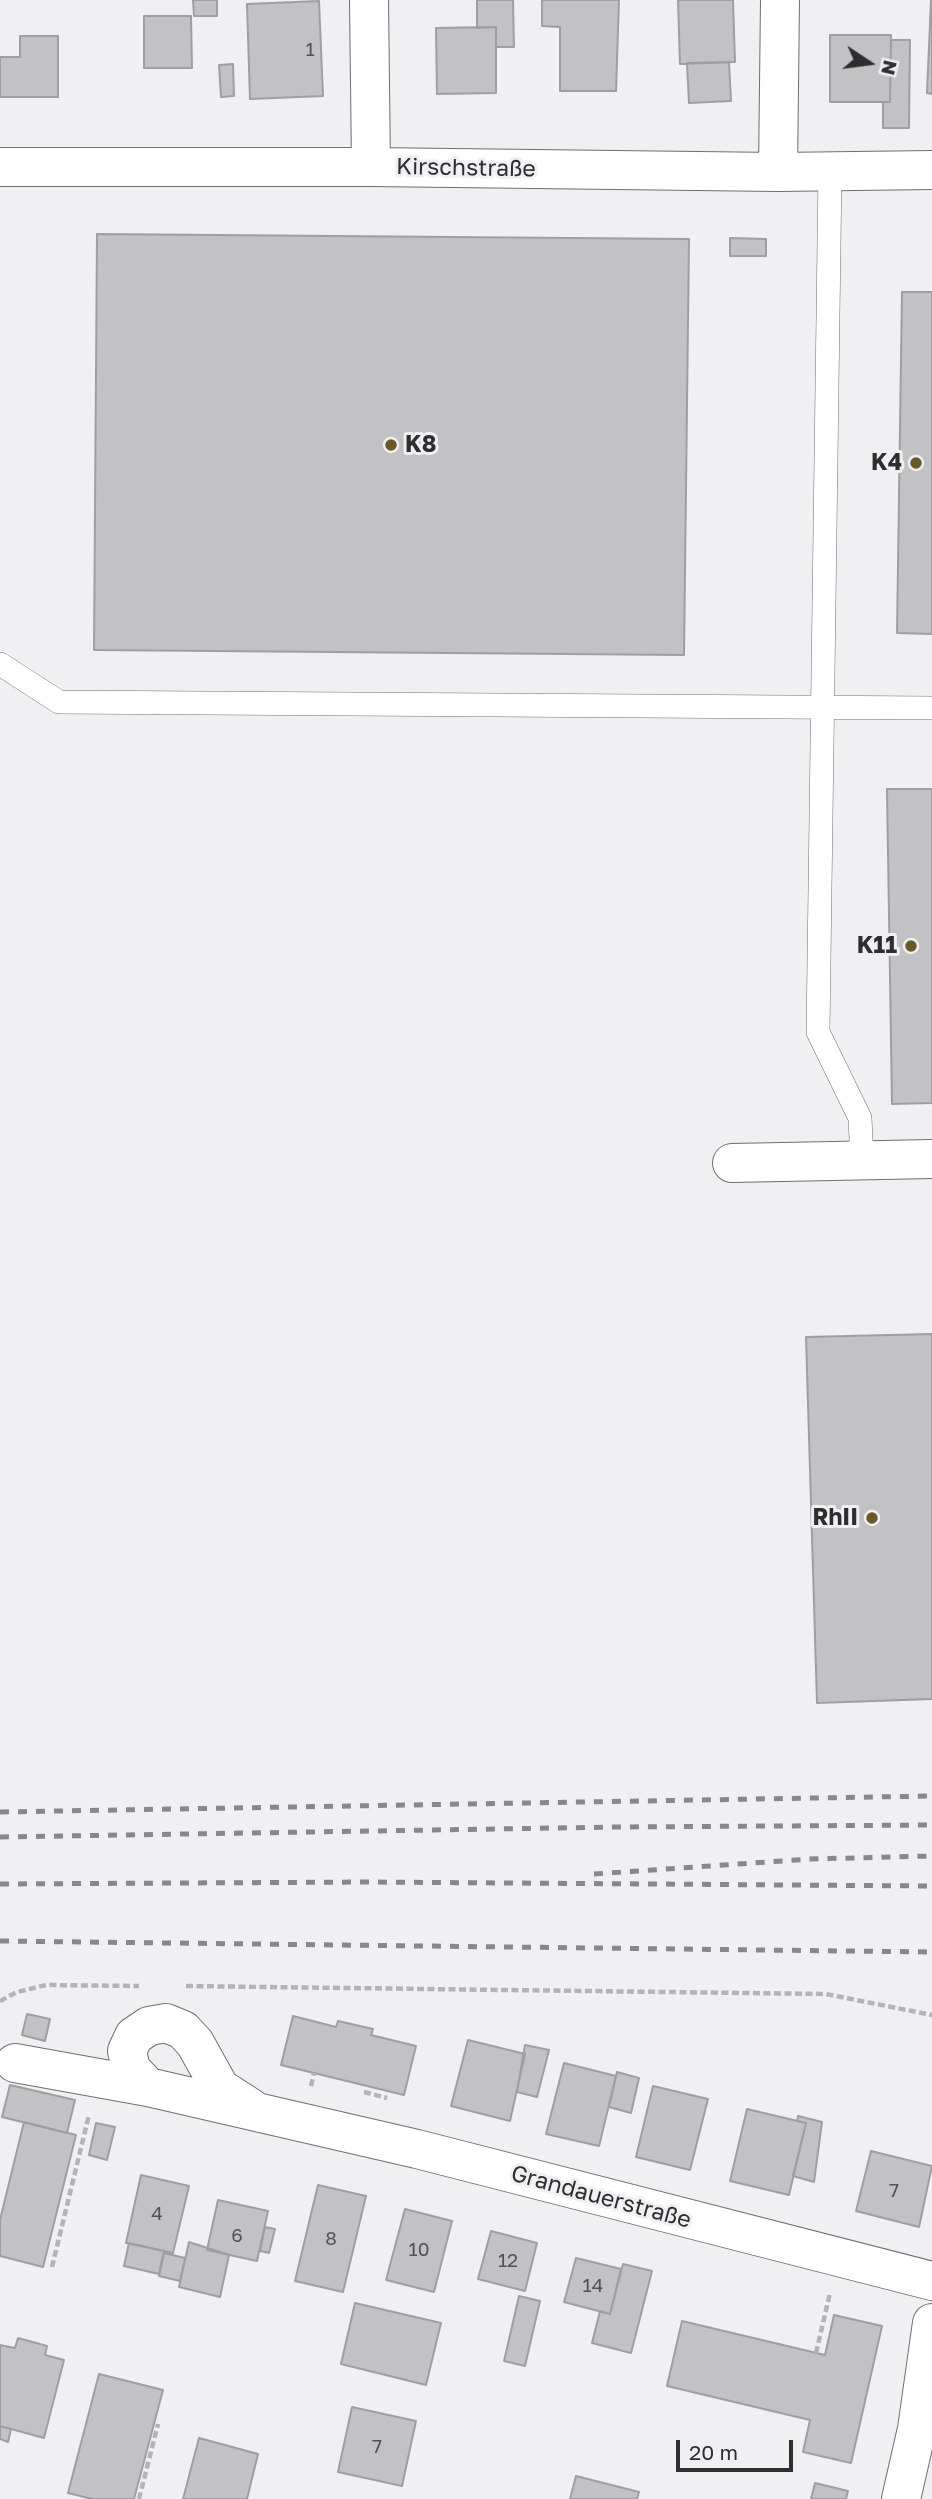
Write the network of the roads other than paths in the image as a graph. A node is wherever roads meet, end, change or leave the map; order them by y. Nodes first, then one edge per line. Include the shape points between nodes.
1 (369, 0) edge
2 (780, 0) edge
3 (0, 167) edge
4 (371, 167) junction
5 (932, 170) edge
6 (778, 172) junction
7 (830, 172) junction
8 (0, 664) edge
9 (823, 706) junction
10 (932, 708) edge
11 (932, 1159) edge
12 (862, 1160) junction
13 (732, 1163) dead end
14 (15, 2063) dead end
15 (148, 2087) junction
16 (270, 2115) junction
17 (932, 2281) edge
18 (932, 2323) edge
19 (901, 2499) edge

1 - 4 street
2 - 6 street
3 - 4 street, Kirschstraße
4 - 6 street, Kirschstraße
5 - 7 street, Kirschstraße
6 - 7 street, Kirschstraße
7 - 9 lane
8 - 9 lane via 59,702
9 - 10 lane
9 - 12 lane via 818,1032 860,1118
11 - 12 street
12 - 13 street
14 - 15 street, Grandauerstraße
15 - 16 street, Grandauerstraße
15 - 16 street, Grandauerstraße via 131,2069 127,2051 134,2036 149,2026 166,2024 183,2030 195,2043 220,2088 242,2104
16 - 17 street, Grandauerstraße
18 - 19 street via 917,2429

